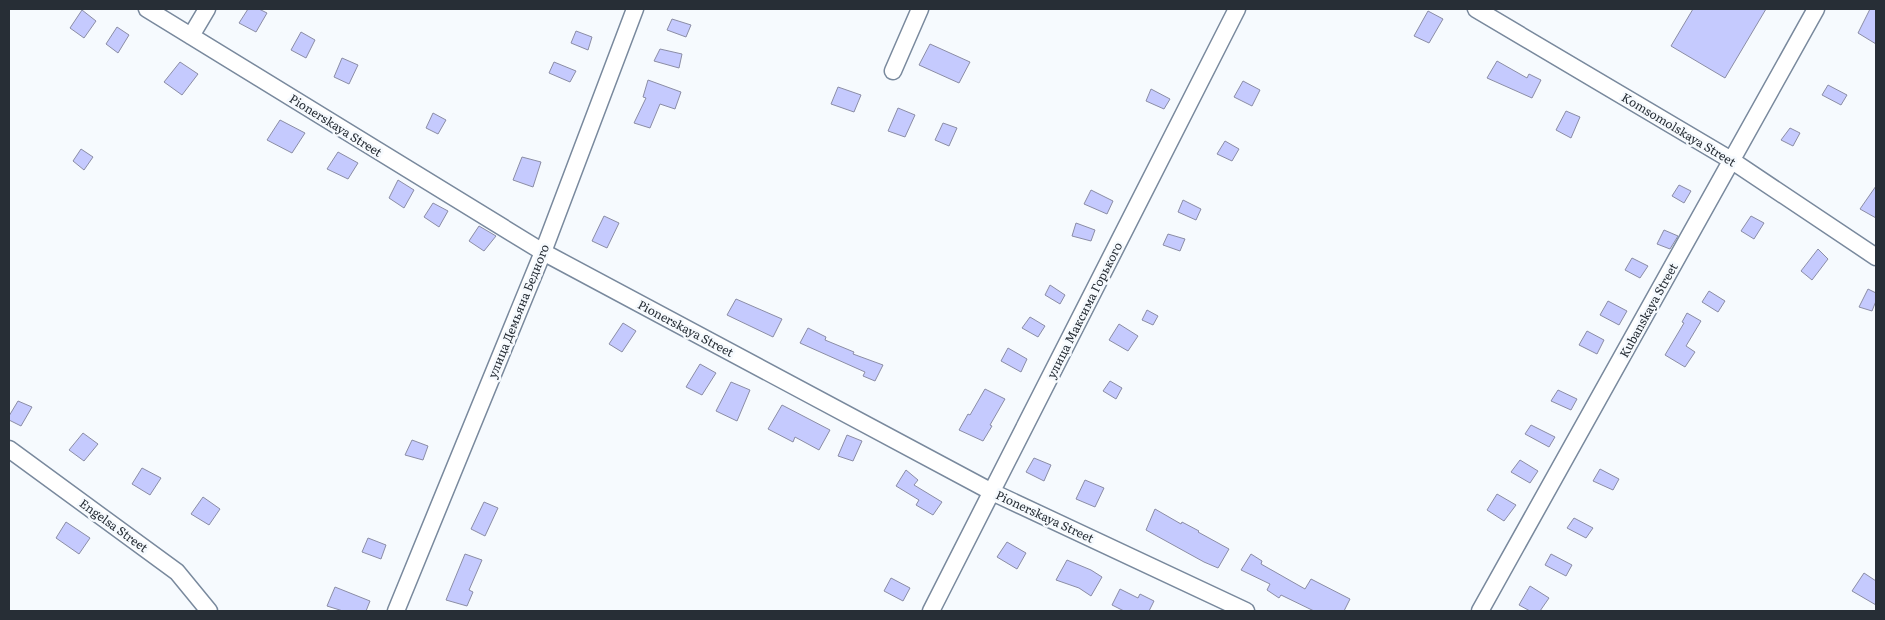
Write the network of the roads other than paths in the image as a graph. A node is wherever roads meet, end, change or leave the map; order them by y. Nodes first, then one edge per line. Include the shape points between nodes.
1 (147, 9) edge
2 (207, 9) edge
3 (635, 9) edge
4 (920, 9) edge
5 (1237, 9) edge
6 (1476, 9) edge
7 (1816, 9) edge
8 (191, 36) junction
9 (893, 71) dead end
10 (1731, 160) junction
11 (543, 252) junction
12 (1876, 257) edge
13 (9, 449) edge
14 (992, 492) junction
15 (209, 611) edge
16 (396, 611) edge
17 (931, 611) edge
18 (1246, 611) edge
19 (1480, 611) edge

1 - 8 street, Pionerskaya Street
2 - 8 street
3 - 11 street, улица Демьяна Бедного
4 - 9 street
5 - 14 street, улица Максима Горького
6 - 10 street, Komsomolskaya Street
7 - 10 street, Kubanskaya Street
8 - 11 street, Pionerskaya Street
10 - 12 street, Komsomolskaya Street
10 - 19 street, Kubanskaya Street
11 - 14 street, Pionerskaya Street
11 - 16 street, улица Демьяна Бедного
13 - 15 street, Engelsa Street via 177,572
14 - 17 street, улица Максима Горького
14 - 18 street, Pionerskaya Street

